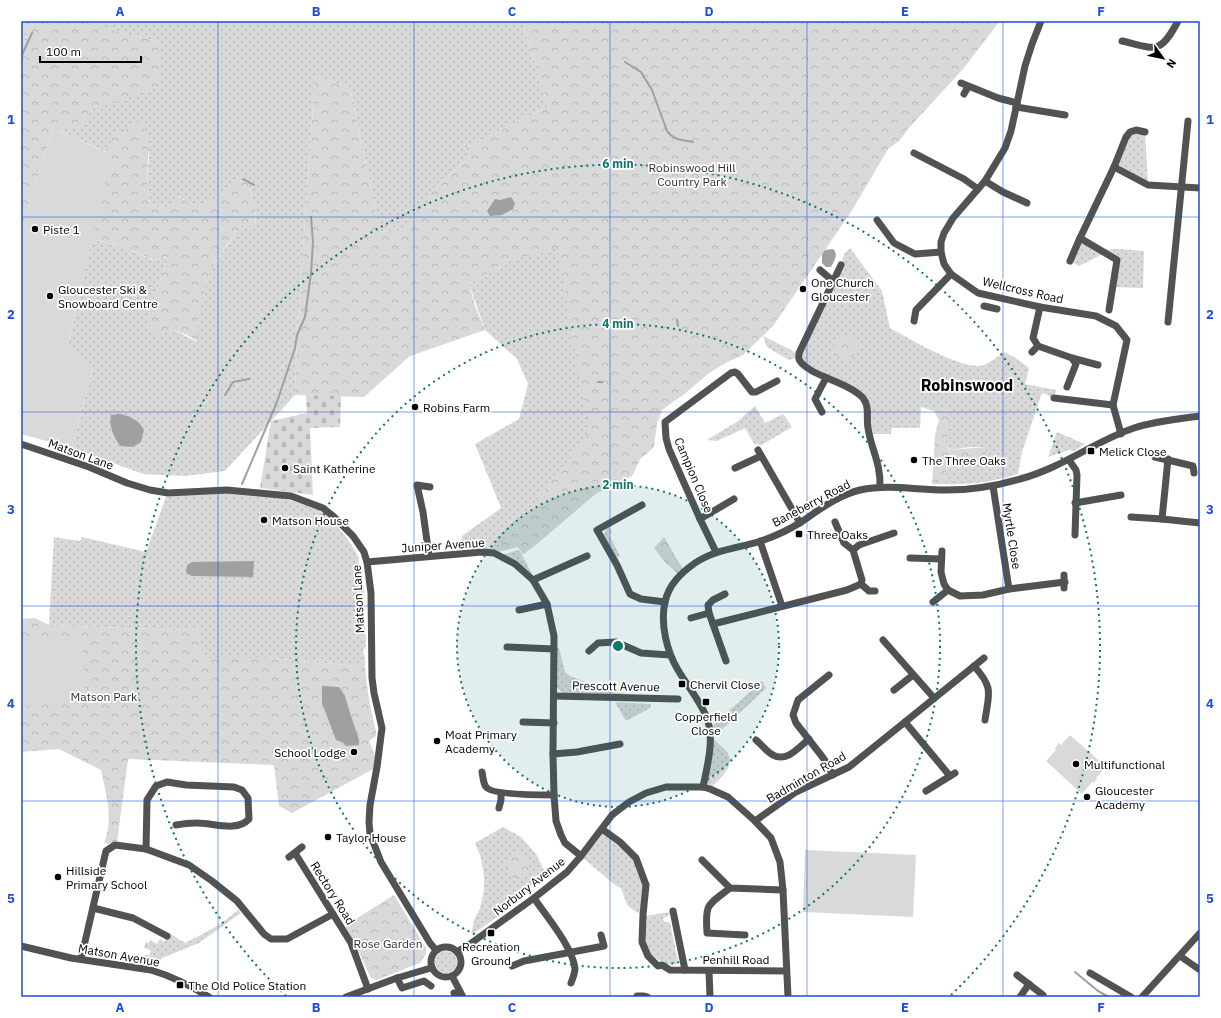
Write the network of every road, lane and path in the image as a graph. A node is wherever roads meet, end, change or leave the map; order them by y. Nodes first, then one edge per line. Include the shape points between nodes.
1 (1041, 21) edge
2 (1178, 21) edge
3 (1122, 41) dead end
4 (962, 83) dead end
5 (968, 87) junction
6 (964, 94) dead end
7 (1016, 105) junction
8 (1066, 115) dead end
9 (1188, 121) dead end
10 (1145, 132) dead end
11 (914, 153) dead end
12 (1114, 167) junction
13 (985, 181) junction
14 (1181, 186) junction
15 (1200, 188) edge
16 (978, 189) junction
17 (1027, 203) dead end
18 (876, 220) dead end
19 (1080, 238) junction
20 (941, 252) junction
21 (1070, 261) dead end
22 (841, 264) dead end
23 (820, 270) dead end
24 (951, 274) junction
25 (833, 281) junction
26 (992, 297) junction
27 (1040, 307) junction
28 (991, 308) dead end
29 (1108, 310) dead end
30 (914, 321) dead end
31 (1168, 322) dead end
32 (1038, 346) junction
33 (1032, 352) dead end
34 (1072, 358) junction
35 (1098, 365) dead end
36 (826, 378) junction
37 (776, 381) dead end
38 (1067, 387) dead end
39 (1054, 398) dead end
40 (1113, 405) junction
41 (822, 412) dead end
42 (1200, 416) edge
43 (1121, 434) junction
44 (21, 444) edge
45 (1156, 457) dead end
46 (1168, 459) junction
47 (1069, 460) junction
48 (735, 468) dead end
49 (1194, 473) dead end
50 (993, 486) junction
51 (430, 487) dead end
52 (880, 487) junction
53 (1121, 495) dead end
54 (734, 500) dead end
55 (1075, 503) junction
56 (642, 505) dead end
57 (1131, 517) dead end
58 (700, 519) junction
59 (1162, 519) junction
60 (800, 522) junction
61 (835, 522) dead end
62 (1200, 523) edge
63 (894, 533) dead end
64 (1075, 535) dead end
65 (760, 541) junction
66 (853, 550) junction
67 (942, 551) dead end
68 (716, 552) junction
69 (428, 556) junction
70 (587, 556) dead end
71 (910, 558) dead end
72 (941, 559) junction
73 (367, 562) junction
74 (533, 580) junction
75 (1064, 582) dead end
76 (861, 584) junction
77 (1009, 589) junction
78 (948, 590) junction
79 (875, 591) dead end
80 (725, 594) dead end
81 (665, 602) junction
82 (933, 602) dead end
83 (547, 604) junction
84 (782, 606) junction
85 (519, 610) dead end
86 (709, 613) junction
87 (691, 618) dead end
88 (713, 624) junction
89 (883, 640) dead end
90 (507, 647) dead end
91 (554, 649) junction
92 (589, 651) dead end
93 (670, 655) junction
94 (984, 658) dead end
95 (726, 661) dead end
96 (974, 666) junction
97 (829, 675) dead end
98 (913, 675) junction
99 (894, 690) dead end
100 (554, 696) junction
101 (934, 698) junction
102 (678, 699) dead end
103 (985, 720) dead end
104 (523, 722) dead end
105 (905, 722) junction
106 (554, 723) junction
107 (809, 739) junction
108 (756, 740) dead end
109 (620, 744) dead end
110 (553, 754) junction
111 (482, 772) dead end
112 (833, 775) junction
113 (703, 787) junction
114 (926, 791) dead end
115 (501, 793) junction
116 (554, 795) junction
117 (499, 808) dead end
118 (755, 820) junction
119 (176, 825) dead end
120 (602, 829) junction
121 (302, 848) dead end
122 (146, 849) junction
123 (295, 853) junction
124 (581, 856) junction
125 (288, 857) dead end
126 (702, 860) dead end
127 (730, 888) junction
128 (783, 890) junction
129 (534, 898) junction
130 (93, 908) junction
131 (673, 911) dead end
132 (333, 914) junction
133 (1200, 933) edge
134 (601, 935) dead end
135 (745, 935) dead end
136 (167, 936) dead end
137 (21, 946) edge
138 (436, 950) junction
139 (457, 952) junction
140 (570, 953) junction
141 (1180, 956) junction
142 (81, 959) junction
143 (512, 966) dead end
144 (431, 968) junction
145 (685, 970) junction
146 (786, 970) junction
147 (1200, 970) edge
148 (709, 971) junction
149 (1090, 973) dead end
150 (1017, 975) dead end
151 (452, 976) junction
152 (398, 978) junction
153 (572, 983) dead end
154 (1029, 984) junction
155 (431, 986) dead end
156 (368, 989) junction
157 (1043, 995) dead end
158 (637, 996) dead end
159 (209, 997) edge
160 (346, 997) edge
161 (463, 997) edge
162 (647, 997) edge
163 (710, 997) edge
164 (788, 997) edge
165 (1020, 997) edge
166 (1131, 997) edge
167 (1142, 997) edge

1 - 7 street via 1032,44
2 - 3 street via 1163,45 1146,47
4 - 5 street
5 - 6 street
5 - 7 street
7 - 8 street
7 - 13 street via 1012,131
9 - 14 street
10 - 12 street via 1130,132
11 - 16 street
12 - 14 street via 1148,185
12 - 19 street
13 - 16 street
13 - 17 street
14 - 15 street
14 - 31 street
16 - 20 street via 953,218 944,233
18 - 20 street via 894,242 915,254
19 - 21 street
19 - 29 street via 1117,260
20 - 24 street, Wellcross Road via 944,264
22 - 25 street
23 - 25 street
24 - 26 street, Wellcross Road via 978,293
24 - 30 street via 916,310
25 - 36 street via 799,353 800,362
26 - 27 street, Wellcross Road
26 - 28 street
27 - 32 street via 1033,338
27 - 40 street, Wellcross Road via 1096,316 1116,326 1127,340
32 - 33 street
32 - 34 street
34 - 35 street
34 - 38 street via 1076,364
36 - 41 street via 815,399
36 - 52 street via 850,389 867,405 868,428 878,462
37 - 58 street, Campion Close via 752,392 738,374 731,373 665,422 669,448
39 - 40 street
40 - 43 street, Wellcross Road
42 - 43 street, Baneberry Road via 1164,421
43 - 47 street, Baneberry Road
44 - 73 street, Matson Lane via 150,490 168,493 227,490 297,498 323,508 333,516 353,536 364,552
45 - 46 street
46 - 49 street via 1193,466
46 - 59 street
47 - 50 street, Baneberry Road via 1030,476
47 - 55 street via 1076,470
48 - 60 street via 759,453
50 - 52 street, Baneberry Road via 945,490
50 - 77 street, Myrtle Close
51 - 69 street via 417,485
52 - 60 street, Baneberry Road via 859,490 844,496
53 - 55 street
54 - 58 street
55 - 64 street
56 - 81 street via 597,530 630,594 641,599
57 - 59 street
58 - 68 street, Campion Close
59 - 62 street
60 - 65 street, Baneberry Road
61 - 66 street via 844,543
63 - 66 street via 859,545
65 - 68 street, Baneberry Road
65 - 84 street
66 - 76 street
67 - 72 street
68 - 81 street, Baneberry Road via 697,562 672,583
69 - 73 street, Juniper Avenue
69 - 74 street, Juniper Avenue via 494,553 515,564
70 - 74 street
71 - 72 street
72 - 78 street via 944,584
73 - 138 street, Matson Lane via 371,593 372,678 382,728 370,805 369,829 381,862
74 - 83 street, Juniper Avenue
75 - 77 street
76 - 79 street via 869,591
76 - 84 street via 847,590
77 - 78 street via 968,596 960,596
78 - 82 street
80 - 86 street via 708,605
81 - 93 street, Baneberry Road via 665,631
83 - 85 street
83 - 91 street, Juniper Avenue
84 - 88 street
86 - 87 street
86 - 88 street
88 - 95 street
89 - 98 street
90 - 91 street
91 - 100 street, Juniper Avenue
92 - 93 street via 598,643 616,642 640,653
93 - 113 street, Baneberry Road via 708,721 710,744
94 - 96 street, Badminton Road
96 - 101 street, Badminton Road
96 - 103 street via 988,684
97 - 107 street via 798,700 795,707 793,715 796,723
98 - 99 street
98 - 101 street
100 - 102 street, Prescott Avenue
100 - 106 street, Juniper Avenue
101 - 105 street, Badminton Road
104 - 106 street
105 - 112 street, Badminton Road via 849,767
105 - 114 street via 952,775
106 - 110 street, Juniper Avenue
107 - 108 street via 790,755 783,757 774,756
107 - 112 street
109 - 110 street
110 - 116 street, Juniper Avenue
111 - 115 street via 489,791
112 - 118 street, Badminton Road via 796,792
113 - 118 street, Norbury Avenue via 728,797
113 - 120 street, Norbury Avenue via 666,787 646,793 620,808
115 - 116 street
115 - 117 street
116 - 124 street, Juniper Avenue via 560,835 570,848
118 - 128 street, Norbury Avenue via 772,838 780,862
119 - 122 street via 195,822 234,826 245,824 249,819 248,798 242,790 234,787 167,782 156,786 147,800
120 - 124 street, Norbury Avenue
120 - 145 street, Penhill Road via 636,858 646,885 642,942 648,956 658,966 662,965 670,970
121 - 123 street
122 - 130 street via 115,845 106,851
122 - 132 street via 177,860 209,878 237,901 271,939 287,939
123 - 125 street
123 - 132 street, Rectory Road
124 - 129 street, Norbury Avenue via 567,872
126 - 127 street
127 - 128 street
127 - 135 street via 710,903 707,910 707,934
128 - 146 street, Norbury Avenue
129 - 139 street, Norbury Avenue
129 - 140 street
130 - 136 street via 133,918
130 - 142 street
131 - 145 street, Penhill Road
132 - 156 street, Rectory Road via 351,943
133 - 141 street
134 - 140 street via 604,946
137 - 142 street, Matson Avenue
138 - 139 street via 449,947
138 - 144 street via 431,959
139 - 151 street via 460,967
140 - 143 street via 524,960
140 - 153 street via 575,968
141 - 147 street
141 - 167 street
142 - 159 street, Matson Avenue via 162,973
144 - 151 street via 436,975
144 - 152 street
145 - 148 street, Penhill Road
146 - 148 street, Penhill Road
146 - 164 street, Norbury Avenue
148 - 163 street
149 - 166 street
150 - 154 street
151 - 161 street
152 - 155 street via 400,989 424,981
152 - 156 street
154 - 157 street
154 - 165 street
156 - 160 street
158 - 162 street

